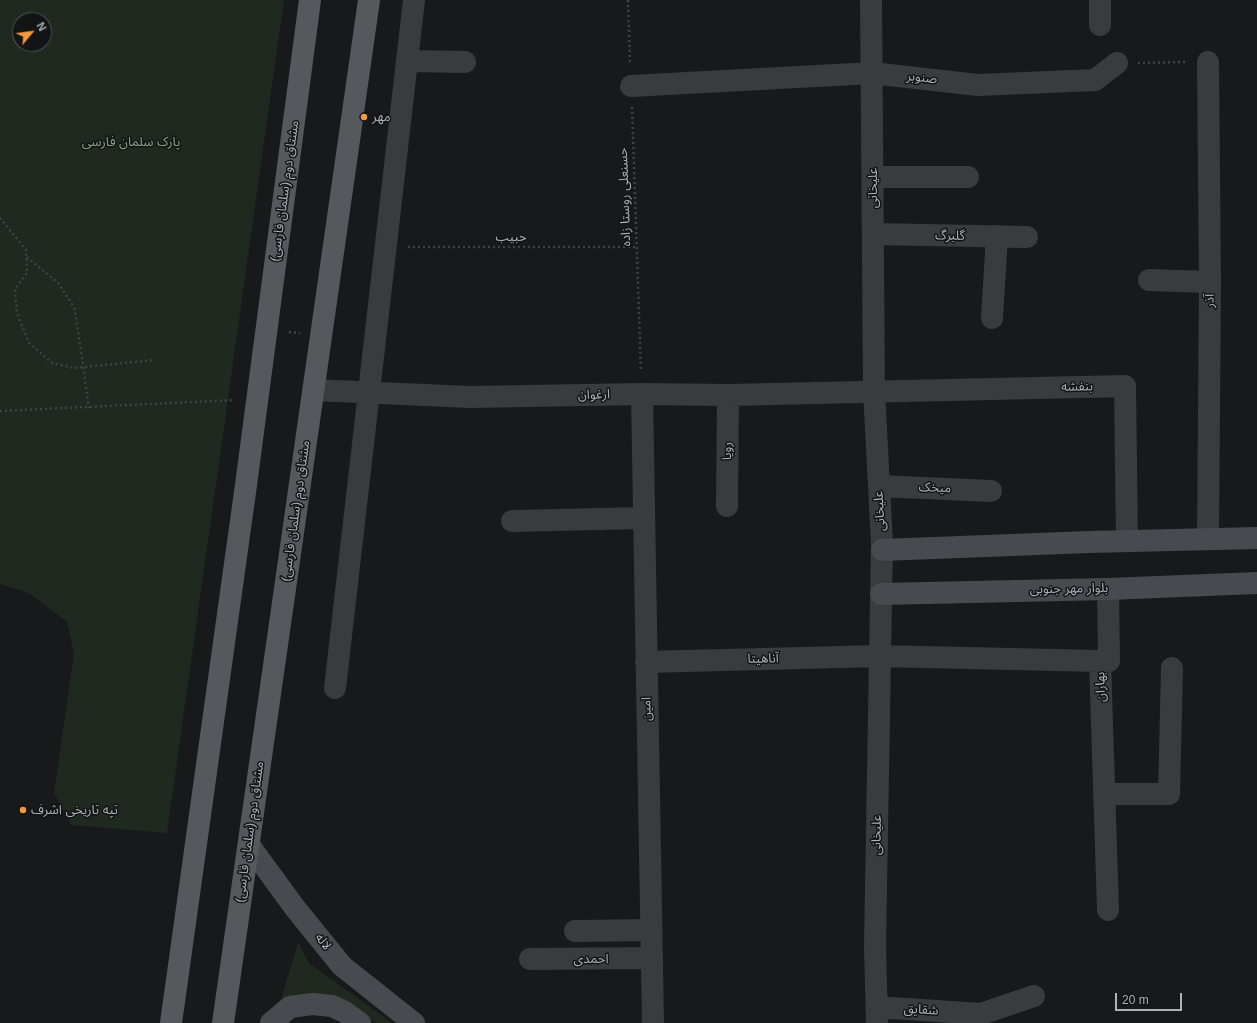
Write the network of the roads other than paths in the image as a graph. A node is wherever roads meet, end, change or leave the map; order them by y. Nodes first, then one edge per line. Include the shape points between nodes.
1 (310, 0) edge
2 (369, 0) edge
3 (414, 0) edge
4 (871, 0) edge
5 (1100, 0) edge
6 (1100, 25) dead end
7 (407, 61) junction
8 (465, 62) dead end
9 (1208, 62) road end
10 (1117, 63) road end
11 (872, 73) junction
12 (631, 86) road end
13 (872, 177) junction
14 (968, 177) dead end
15 (873, 234) junction
16 (997, 236) junction
17 (1027, 237) dead end
18 (1149, 280) dead end
19 (1210, 282) junction
20 (992, 318) dead end
21 (313, 390) junction
22 (874, 391) junction
23 (368, 392) junction
24 (642, 394) junction
25 (728, 395) junction
26 (879, 486) junction
27 (991, 491) dead end
28 (727, 506) dead end
29 (644, 518) junction
30 (512, 520) dead end
31 (1257, 538) edge
32 (1208, 539) junction
33 (1127, 541) junction
34 (882, 550) junction
35 (1257, 583) edge
36 (1108, 589) junction
37 (881, 594) junction
38 (880, 656) junction
39 (1100, 661) junction
40 (646, 662) junction
41 (1172, 668) dead end
42 (335, 688) dead end
43 (1104, 794) junction
44 (249, 845) junction
45 (1108, 910) dead end
46 (575, 930) dead end
47 (651, 930) junction
48 (652, 958) junction
49 (530, 959) dead end
50 (1034, 996) dead end
51 (877, 1015) edge
52 (171, 1023) edge
53 (223, 1023) edge
54 (271, 1023) edge
55 (360, 1023) edge
56 (414, 1023) edge
57 (653, 1023) edge

1 - 52 main road, مشتاق دوم (سلمان فارسی)
2 - 21 main road, مشتاق دوم (سلمان فارسی)
3 - 7 street
4 - 11 street, علیخانی
5 - 6 street
7 - 8 street
7 - 23 street
9 - 19 street, آذر
10 - 11 street, صنوبر via 1095,80 978,85
11 - 12 street, صنوبر
11 - 13 street, علیخانی
13 - 14 street
13 - 15 street, علیخانی
15 - 16 street, گلبرگ
15 - 22 street, علیخانی
16 - 17 street, گلبرگ
16 - 20 street
18 - 19 street
19 - 32 street, آذر
21 - 23 street, ارغوان
21 - 44 main road, مشتاق دوم (سلمان فارسی)
22 - 25 street, ارغوان
22 - 26 street, علیخانی
22 - 33 street, بنفشه via 1125,386
23 - 24 street, ارغوان via 470,397
23 - 42 street
24 - 25 street, ارغوان
24 - 29 street, امین
25 - 28 street, رویا
26 - 27 street, میخک
26 - 34 street, علیخانی
29 - 30 street
29 - 40 street, امین
31 - 32 street
32 - 33 street
33 - 34 street
34 - 37 street, علیخانی
35 - 36 street, بلوار مهر جنوبی
36 - 37 street, بلوار مهر جنوبی
36 - 39 street via 1109,661
37 - 38 street, علیخانی
38 - 39 street, بهاران
38 - 40 street, آناهیتا
38 - 51 street, علیخانی via 875,946
39 - 43 street, بهاران
40 - 47 street, امین
41 - 43 street via 1169,794
43 - 45 street, بهاران
44 - 53 main road, مشتاق دوم (سلمان فارسی)
44 - 56 street, لاله via 342,966
46 - 47 street
47 - 48 street, امین
48 - 49 street, احمدی
48 - 57 street, امین
50 - 51 street, شقایق via 981,1014
54 - 55 street via 290,1007 312,1004 332,1006

